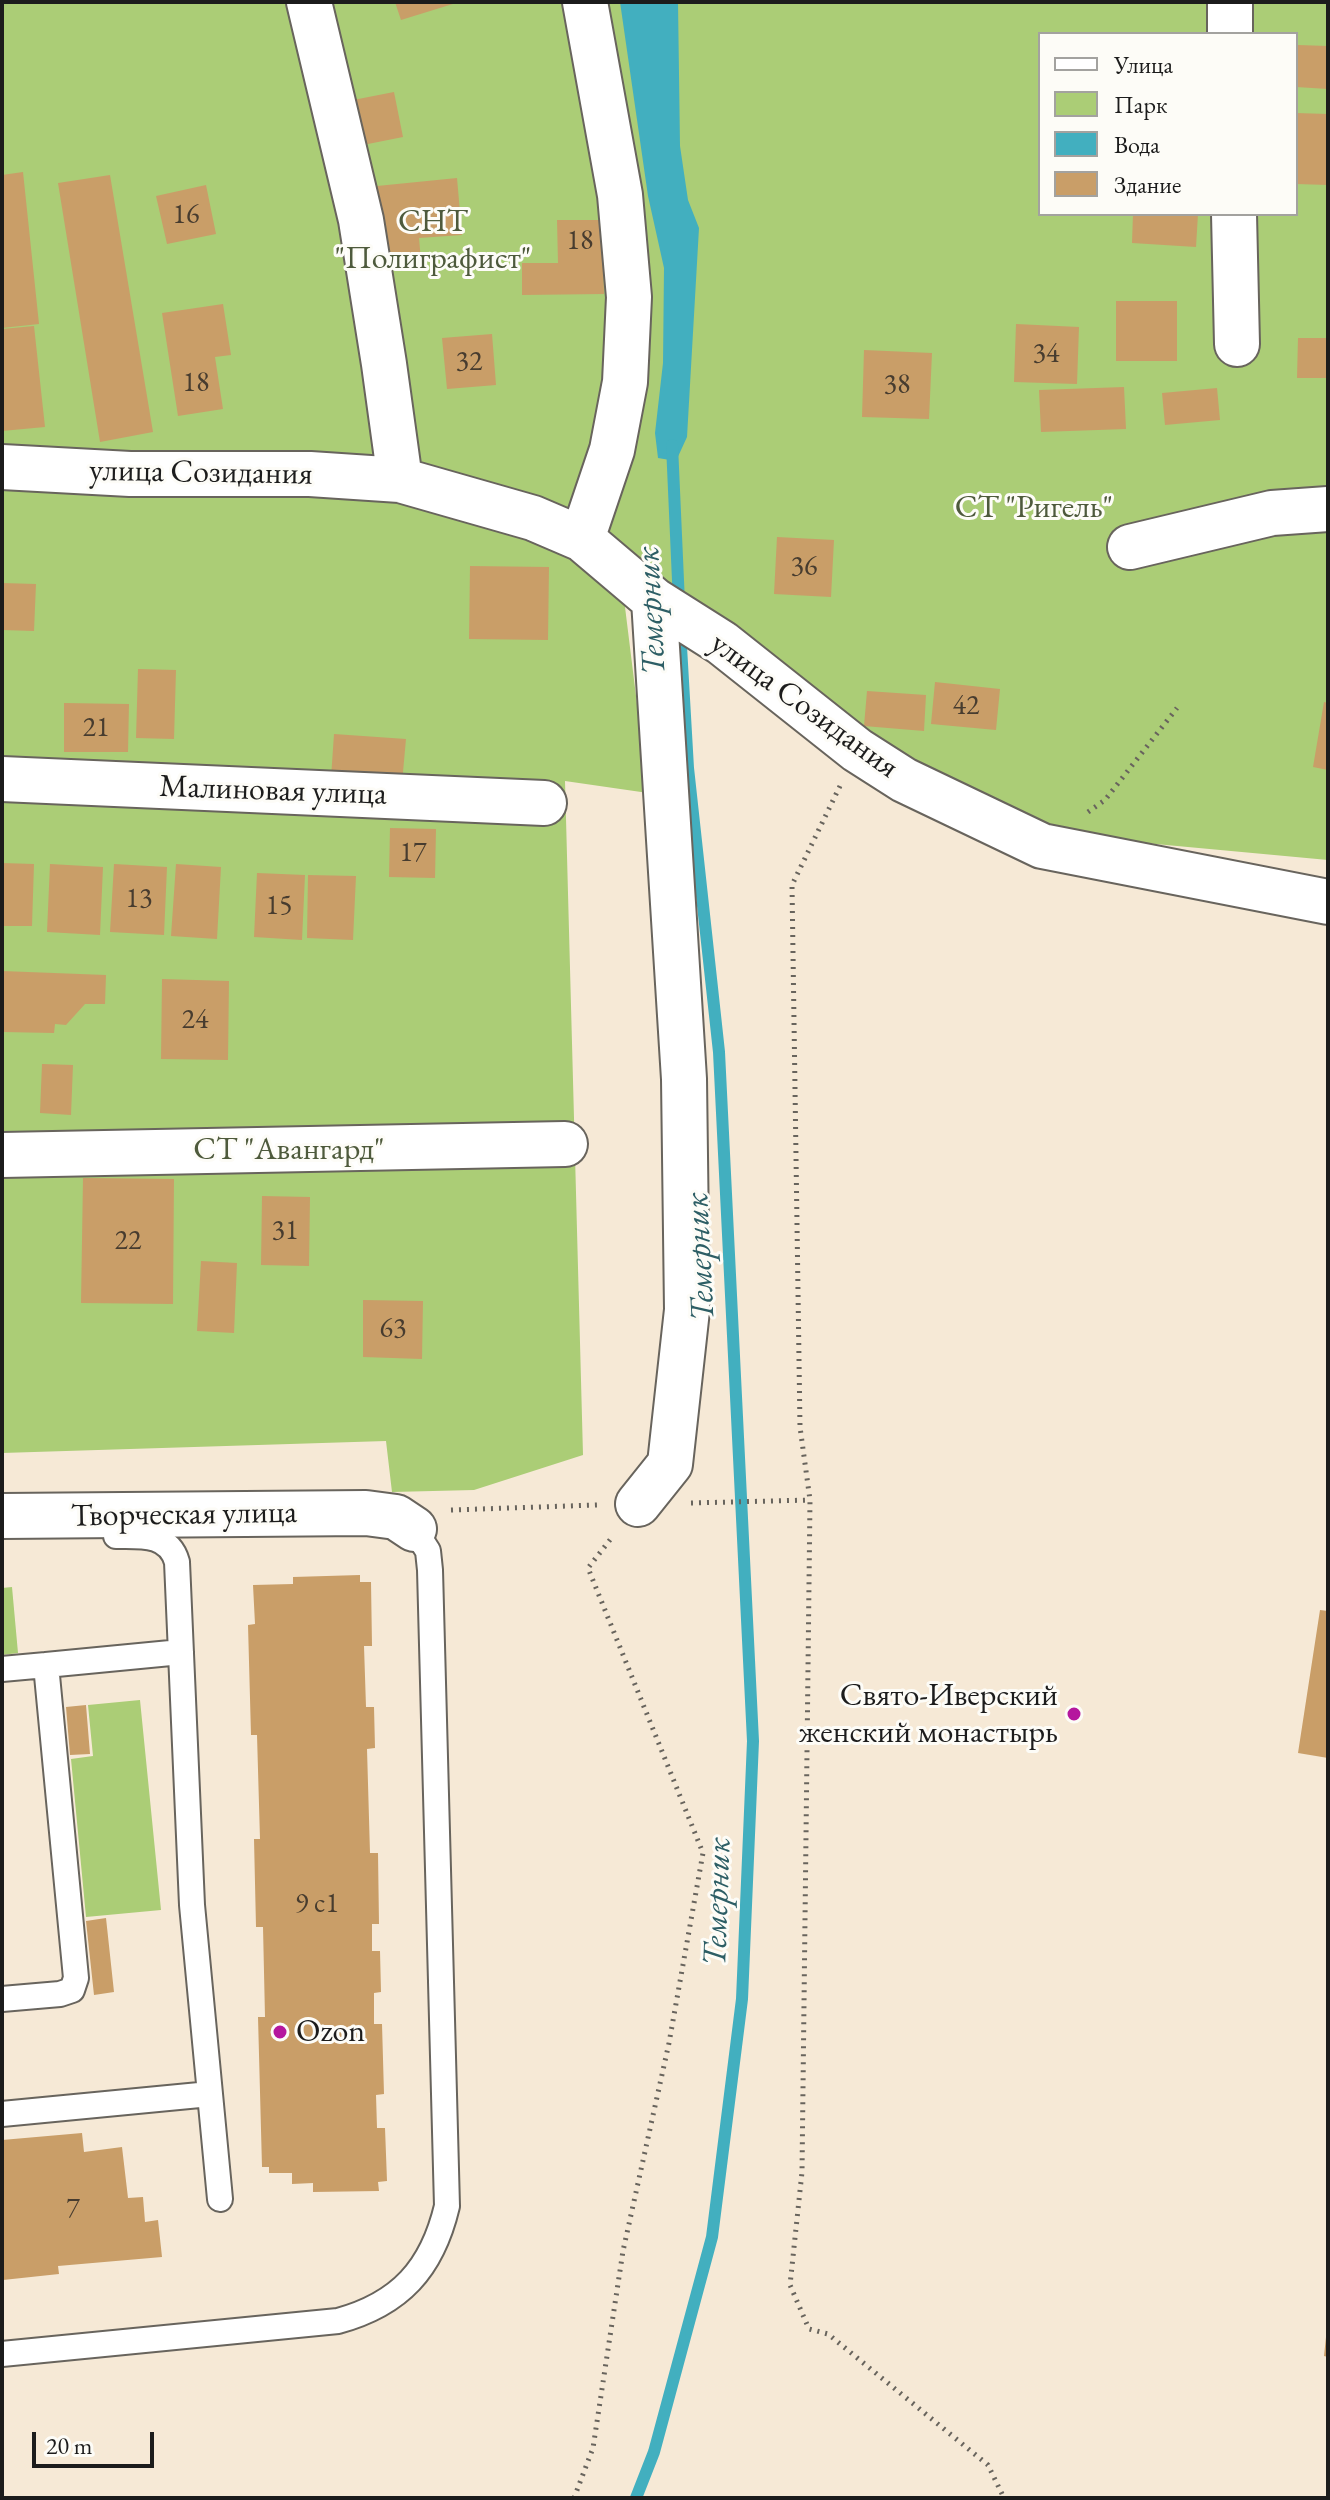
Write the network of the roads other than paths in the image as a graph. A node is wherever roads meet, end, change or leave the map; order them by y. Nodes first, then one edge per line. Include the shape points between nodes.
1 (309, 2) edge
2 (585, 2) edge
3 (1230, 2) edge
4 (1230, 32) edge
5 (1234, 216) edge
6 (1237, 344) dead end
7 (2, 467) edge
8 (400, 480) junction
9 (1328, 509) edge
10 (582, 539) junction
11 (1130, 547) dead end
12 (654, 600) junction
13 (2, 779) edge
14 (544, 803) dead end
15 (1328, 902) edge
16 (565, 1144) dead end
17 (2, 1155) edge
18 (638, 1504) road end
19 (2, 1516) edge
20 (430, 1520) joint
21 (2, 1535) edge
22 (181, 1652) junction
23 (46, 1665) junction
24 (2, 1669) edge
25 (2, 1999) edge
26 (210, 2094) junction
27 (2, 2114) edge
28 (220, 2199) dead end
29 (2, 2354) edge

1 - 8 street via 361,220
2 - 10 street via 620,195 629,297 625,382 612,450
3 - 4 street
5 - 6 street
7 - 8 street, улица Созидания
8 - 10 street, улица Созидания via 533,518
9 - 11 street via 1272,513
10 - 12 street, улица Созидания
12 - 15 street, улица Созидания via 722,643 857,750 904,780 1042,846
12 - 18 street via 684,1079 687,1310 670,1464
13 - 14 street, Малиновая улица
16 - 17 street
19 - 20 street, Творческая улица via 366,1513
20 - 29 lane via 447,2206 430,2256 389,2299 338,2321
21 - 22 lane via 148,1537 163,1542 177,1562
22 - 23 lane
22 - 26 lane via 192,1905
23 - 24 lane
23 - 25 lane via 76,1978 72,1990 60,1994
26 - 27 lane
26 - 28 lane

